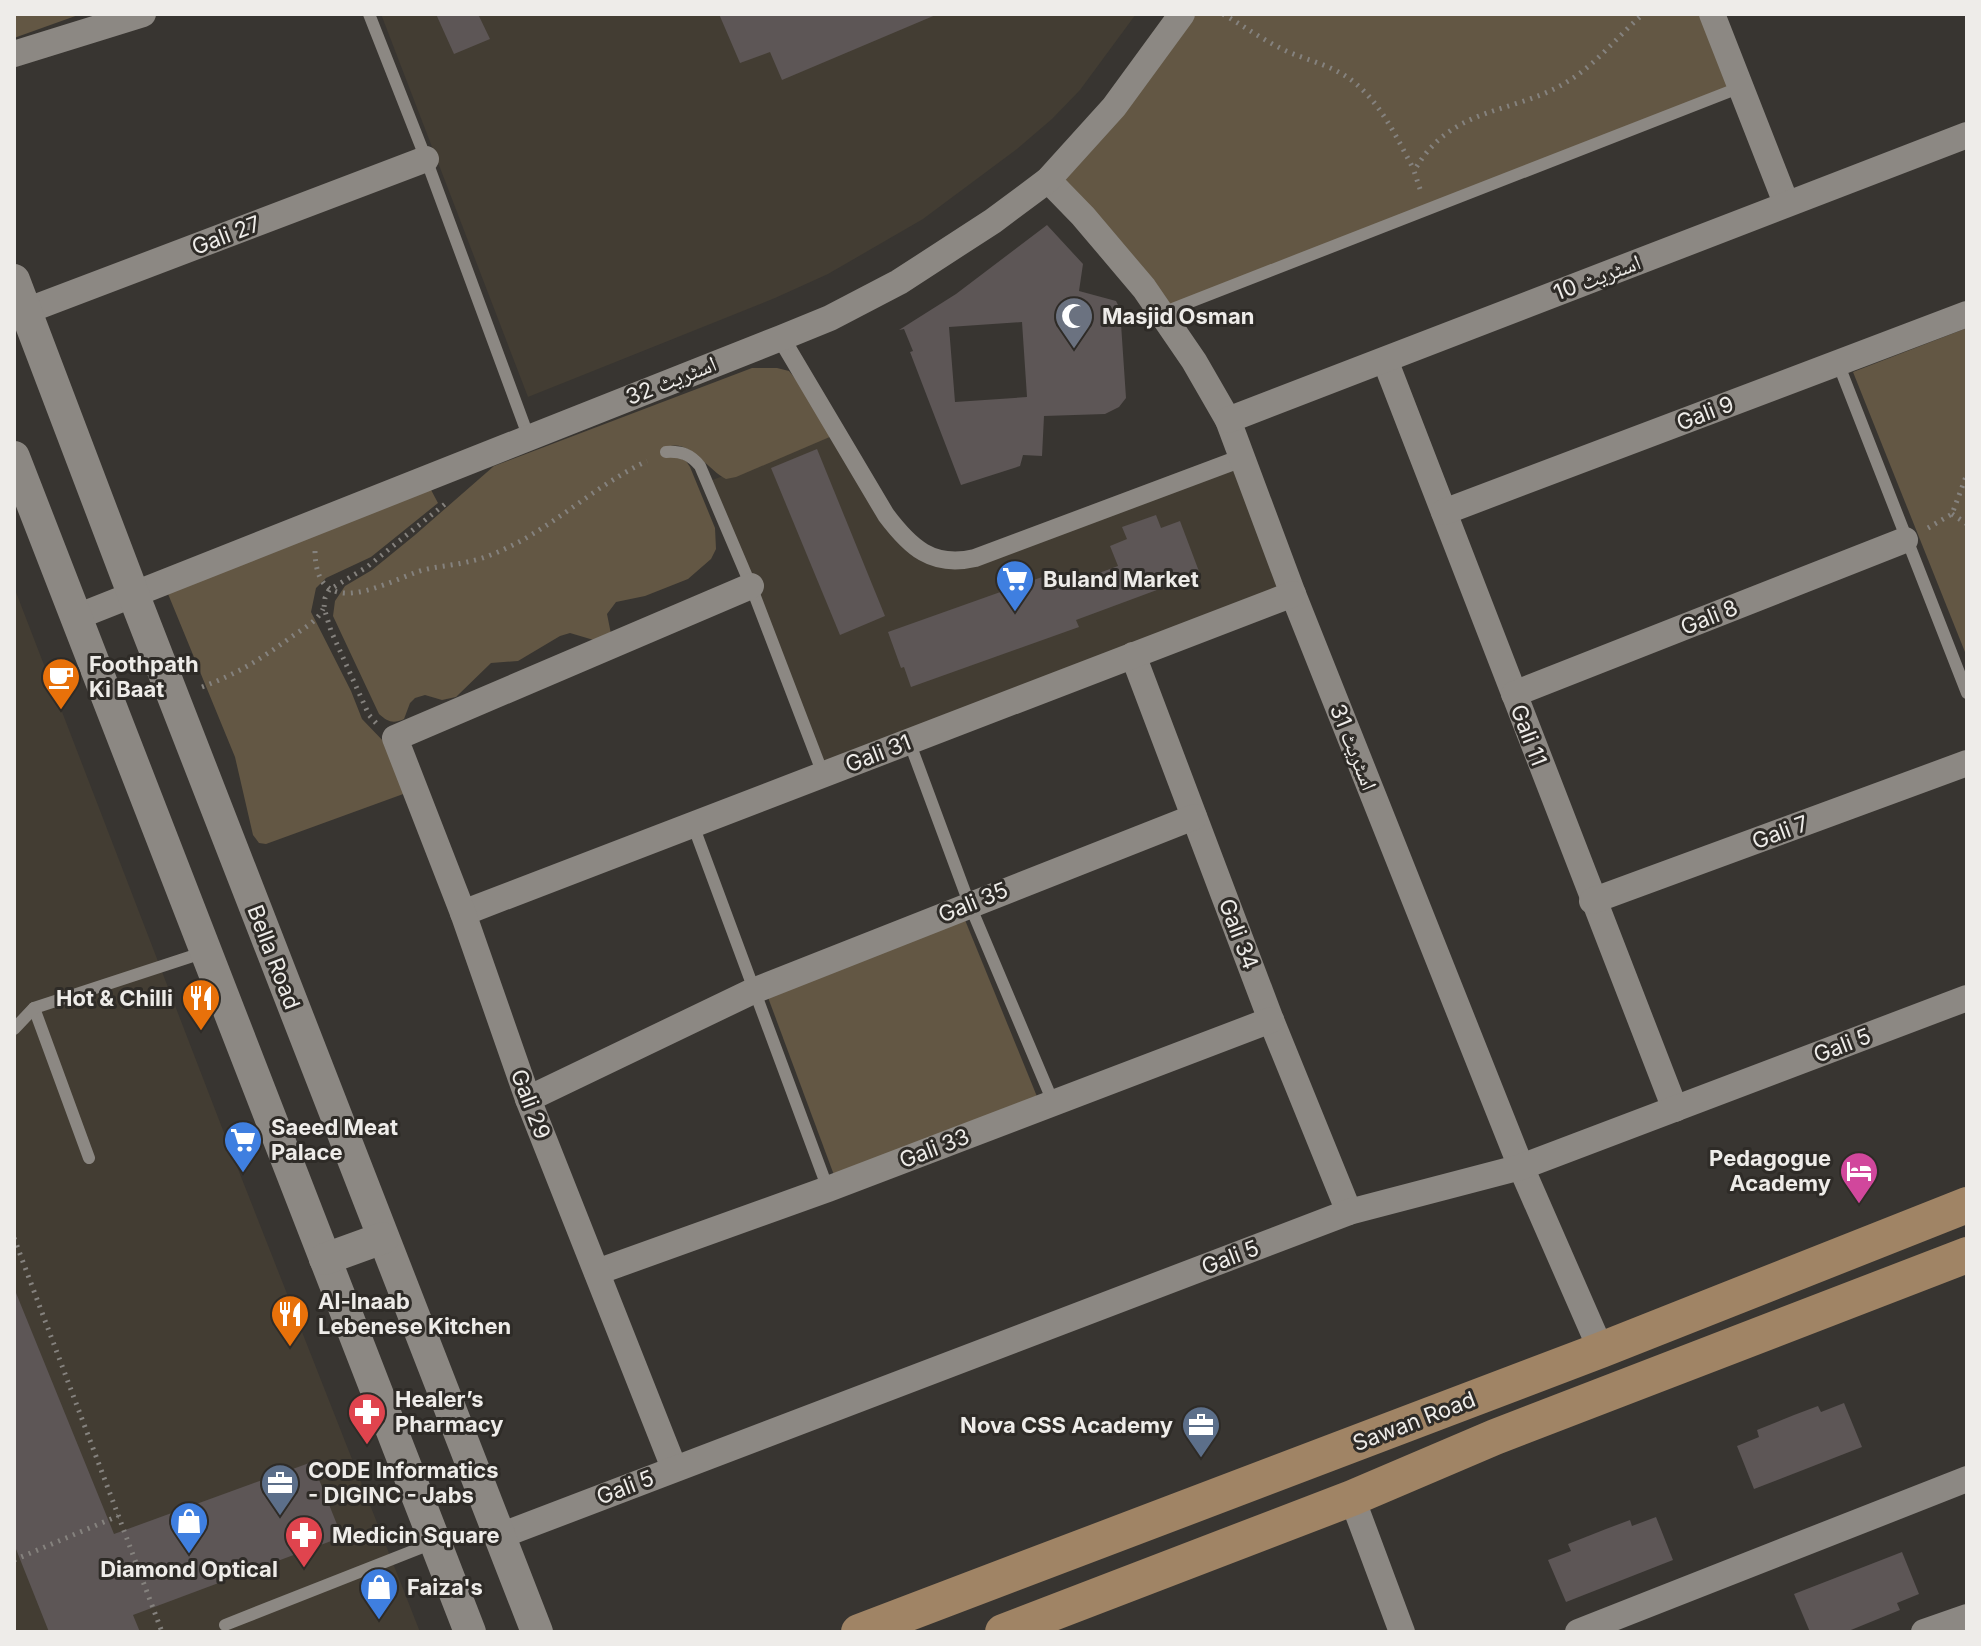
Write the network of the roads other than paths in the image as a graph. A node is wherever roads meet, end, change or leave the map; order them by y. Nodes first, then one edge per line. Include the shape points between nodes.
1 (143, 14) edge
2 (369, 14) edge
3 (1182, 14) edge
4 (1712, 14) edge
5 (14, 54) edge
6 (1741, 87) junction
7 (1967, 135) edge
8 (426, 159) junction
9 (1048, 180) junction
10 (1786, 203) junction
11 (14, 280) edge
12 (26, 311) junction
13 (1162, 313) junction
14 (1967, 314) edge
15 (781, 338) junction
16 (1385, 360) junction
17 (1838, 363) junction
18 (1228, 420) junction
19 (529, 438) junction
20 (666, 452) road end
21 (14, 457) edge
22 (1242, 458) junction
23 (1444, 512) junction
24 (1905, 540) junction
25 (751, 586) junction
26 (1293, 594) junction
27 (134, 596) junction
28 (74, 618) junction
29 (1133, 655) junction
30 (1967, 693) edge
31 (1514, 694) junction
32 (909, 741) junction
33 (1967, 763) edge
34 (823, 774) junction
35 (1194, 817) junction
36 (693, 825) junction
37 (1592, 901) junction
38 (969, 903) junction
39 (463, 913) junction
40 (205, 952) junction
41 (753, 991) junction
42 (1967, 998) edge
43 (34, 1008) junction
44 (1271, 1020) junction
45 (14, 1029) edge
46 (528, 1099) junction
47 (1053, 1102) junction
48 (1675, 1109) junction
49 (89, 1158) dead end
50 (1521, 1167) junction
51 (828, 1189) junction
52 (1967, 1205) edge
53 (1349, 1212) junction
54 (383, 1238) junction
55 (1967, 1255) edge
56 (325, 1259) junction
57 (597, 1272) junction
58 (1601, 1350) junction
59 (674, 1468) junction
60 (1967, 1479) edge
61 (1352, 1498) junction
62 (500, 1536) junction
63 (436, 1542) junction
64 (1967, 1617) edge
65 (225, 1625) dead end
66 (470, 1632) edge
67 (537, 1632) edge
68 (859, 1632) edge
69 (1003, 1632) edge
70 (1402, 1632) edge
71 (1578, 1632) edge
72 (1924, 1632) edge

1 - 5 street
2 - 8 lane
3 - 9 street, اسٹریٹ 32 via 1114,107
4 - 6 street
6 - 10 street
6 - 13 lane
7 - 10 street, اسٹریٹ 10
8 - 12 street, Gali 27
8 - 19 lane
9 - 13 street, اسٹریٹ 31
9 - 15 street, اسٹریٹ 32 via 899,282
10 - 16 street, اسٹریٹ 10
11 - 12 street, Bella Road
12 - 27 street, Bella Road
13 - 18 street, اسٹریٹ 31
14 - 17 street, Gali 9
15 - 19 street, اسٹریٹ 32
15 - 22 street via 902,537 944,561 975,558
16 - 18 street, اسٹریٹ 10
16 - 23 street, Gali 11
17 - 23 street, Gali 9
17 - 24 lane
18 - 22 street, اسٹریٹ 31
19 - 27 street, اسٹریٹ 32
20 - 25 lane via 679,451 700,466
21 - 28 street
22 - 26 street, اسٹریٹ 31
23 - 31 street, Gali 11
24 - 30 lane
24 - 31 street, Gali 8
25 - 34 lane
25 - 39 street, Gali 29 via 395,738
26 - 29 street, Gali 31
26 - 50 street, اسٹریٹ 31
27 - 28 street, اسٹریٹ 32
27 - 54 street, Bella Road
28 - 40 street
29 - 32 street, Gali 31
29 - 35 street, Gali 34
31 - 37 street, Gali 11
32 - 34 street, Gali 31
32 - 38 lane
33 - 37 street, Gali 7
34 - 36 street, Gali 31
35 - 38 street, Gali 35
35 - 44 street, Gali 34
36 - 39 street, Gali 31
36 - 41 lane
37 - 48 street, Gali 11
38 - 41 street, Gali 35
38 - 47 lane
39 - 46 street, Gali 29
40 - 43 lane
40 - 56 street
41 - 46 street, Gali 35
41 - 51 lane
42 - 48 street, Gali 5
43 - 45 lane
43 - 49 lane
44 - 47 street, Gali 33
44 - 53 street, Gali 34
46 - 57 street, Gali 29
47 - 51 street, Gali 33
48 - 50 street, Gali 5
50 - 53 street, Gali 5
50 - 58 street, اسٹریٹ 31
51 - 57 street, Gali 33
52 - 58 main road, Sawan Road
53 - 59 street, Gali 5
54 - 56 street
54 - 62 street, Bella Road
55 - 61 main road, Sawan Road via 1509,1431
56 - 63 street
57 - 59 street, Gali 29
58 - 68 main road, Sawan Road
59 - 62 street, Gali 5
60 - 71 street
61 - 69 main road, Sawan Road
61 - 70 street
62 - 67 street, Bella Road
63 - 65 lane
63 - 66 street
64 - 72 street

